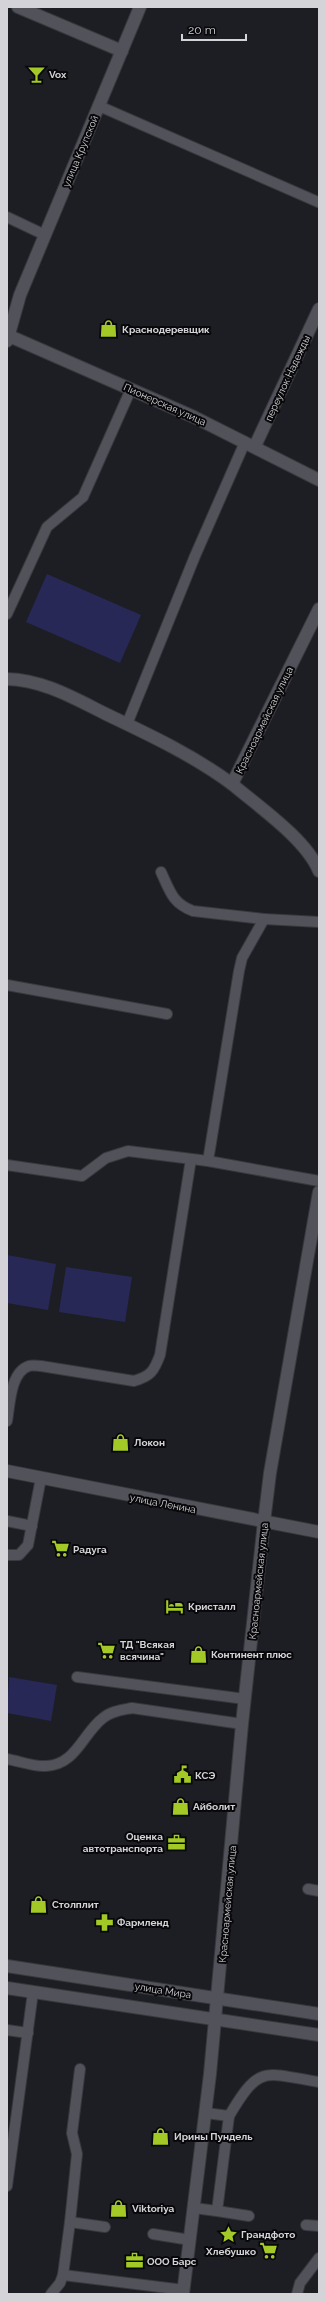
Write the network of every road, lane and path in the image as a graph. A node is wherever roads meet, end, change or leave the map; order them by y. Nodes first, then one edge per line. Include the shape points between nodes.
1 (18, 7) edge
2 (140, 7) edge
3 (122, 51) junction
4 (99, 106) junction
5 (318, 202) edge
6 (7, 218) edge
7 (45, 235) junction
8 (20, 295) junction
9 (319, 309) edge
10 (7, 314) edge
11 (7, 337) edge
12 (131, 389) junction
13 (250, 444) junction
14 (319, 480) edge
15 (319, 609) edge
16 (7, 614) edge
17 (7, 679) edge
18 (127, 724) junction
19 (232, 784) junction
20 (319, 871) edge
21 (161, 872) dead end
22 (264, 919) junction
23 (319, 922) edge
24 (7, 985) edge
25 (167, 1014) dead end
26 (191, 1159) junction
27 (208, 1161) junction
28 (7, 1165) edge
29 (319, 1181) edge
30 (319, 1192) edge
31 (7, 1421) edge
32 (7, 1471) edge
33 (41, 1478) junction
34 (7, 1521) edge
35 (264, 1522) junction
36 (32, 1526) junction
37 (319, 1532) edge
38 (7, 1555) edge
39 (77, 1677) dead end
40 (245, 1699) junction
41 (242, 1724) junction
42 (7, 1759) edge
43 (308, 1889) dead end
44 (319, 1891) edge
45 (7, 1966) edge
46 (7, 1988) edge
47 (33, 1992) junction
48 (218, 1998) junction
49 (319, 2014) edge
50 (216, 2019) junction
51 (7, 2030) edge
52 (28, 2034) junction
53 (319, 2035) edge
54 (80, 2069) dead end
55 (319, 2082) edge
56 (206, 2113) junction
57 (229, 2116) junction
58 (7, 2186) edge
59 (194, 2208) junction
60 (217, 2211) junction
61 (248, 2216) dead end
62 (70, 2222) junction
63 (306, 2224) dead end
64 (319, 2226) edge
65 (105, 2227) dead end
66 (153, 2234) dead end
67 (190, 2240) junction
68 (319, 2258) edge
69 (63, 2275) junction
70 (184, 2292) edge
71 (51, 2294) edge
72 (297, 2294) edge

1 - 3 street
2 - 3 street, улица Крупской
3 - 4 street, улица Крупской
4 - 5 lane
4 - 7 street, улица Крупской
6 - 7 lane
7 - 8 street, улица Крупской
8 - 10 street, улица Крупской
8 - 11 street, улица Крупской
9 - 13 street, переулок Надежды
11 - 12 street, Пионерская улица
12 - 13 street, Пионерская улица
12 - 16 lane via 83,497 47,527
13 - 14 street, Пионерская улица
13 - 18 lane via 195,556
15 - 19 street, Красноармейская улица
17 - 18 street via 43,685
18 - 19 street via 184,752
19 - 20 street, Красноармейская улица via 308,851
21 - 22 lane via 175,901 182,907
22 - 23 lane
22 - 27 lane via 242,958
24 - 25 lane
26 - 27 lane
26 - 28 lane via 128,1151 106,1158 82,1176
26 - 31 lane via 160,1355 155,1367 147,1377 134,1381 29,1366 20,1372 15,1380
27 - 29 lane
30 - 35 street, Красноармейская улица via 270,1473
32 - 33 street, улица Ленина
33 - 35 street, улица Ленина
33 - 36 lane
34 - 36 lane
35 - 37 street, улица Ленина
35 - 40 street, Красноармейская улица
36 - 38 lane via 24,1551 19,1555
39 - 40 lane
40 - 41 street, Красноармейская улица
41 - 42 lane via 132,1708 102,1718 71,1756 63,1762 46,1766
41 - 48 street, Красноармейская улица
43 - 44 lane
45 - 48 street, улица Мира
46 - 47 street, улица Мира
47 - 50 street, улица Мира
47 - 52 lane
48 - 49 street, улица Мира
48 - 50 street, Красноармейская улица
50 - 53 street, улица Мира
50 - 56 street
51 - 52 lane
52 - 58 lane
54 - 62 lane via 72,2133 76,2154
55 - 57 lane via 276,2075 263,2076 248,2086
56 - 57 lane
56 - 59 street
57 - 60 lane
59 - 60 lane
59 - 67 street
60 - 61 lane
62 - 65 lane
62 - 69 lane
63 - 64 lane
66 - 67 lane
67 - 70 street
68 - 72 lane via 300,2283
69 - 70 lane
69 - 71 lane

